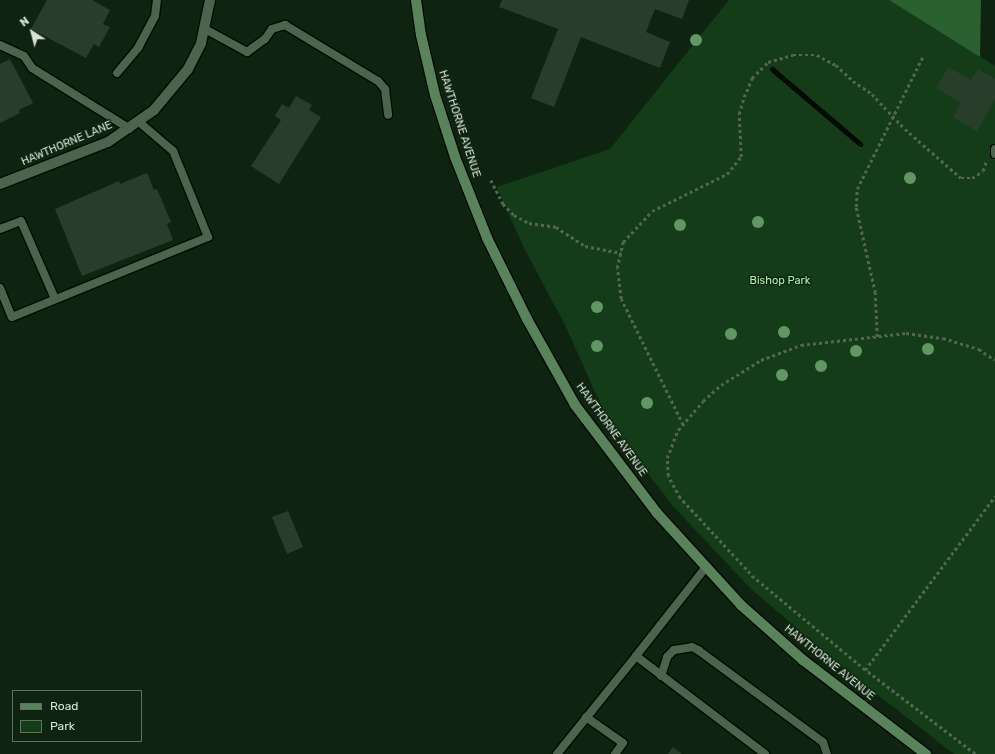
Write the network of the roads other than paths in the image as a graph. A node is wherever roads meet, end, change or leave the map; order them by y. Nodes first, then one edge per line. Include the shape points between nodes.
1 (158, 0) edge
2 (210, 0) edge
3 (416, 0) edge
4 (205, 29) junction
5 (0, 45) edge
6 (117, 73) dead end
7 (388, 115) dead end
8 (139, 122) junction
9 (130, 129) junction
10 (0, 184) edge
11 (0, 229) edge
12 (0, 288) edge
13 (55, 299) junction
14 (706, 567) junction
15 (636, 656) junction
16 (662, 676) junction
17 (586, 717) junction
18 (556, 754) edge
19 (615, 754) edge
20 (765, 754) edge
21 (827, 754) edge
22 (926, 754) edge

1 - 6 lane via 155,16 138,48
2 - 4 street, HAWTHORNE LANE
3 - 14 main road, HAWTHORNE AVENUE via 435,95 455,157 487,238 527,319 575,405 657,514
4 - 7 lane via 247,52 272,29 285,25 378,81 385,89
4 - 8 street, HAWTHORNE LANE via 188,69 169,94
5 - 9 lane via 24,56 32,68
8 - 9 street, HAWTHORNE LANE
8 - 13 lane via 173,151 208,237
9 - 10 street, HAWTHORNE LANE via 108,142
11 - 13 lane via 21,221
12 - 13 lane via 12,317
14 - 15 lane
14 - 22 main road, HAWTHORNE AVENUE via 741,605 803,660
15 - 16 lane
15 - 17 lane
16 - 20 lane
16 - 21 lane via 667,657 674,650 692,647 823,742
17 - 18 lane
17 - 19 lane via 623,743

